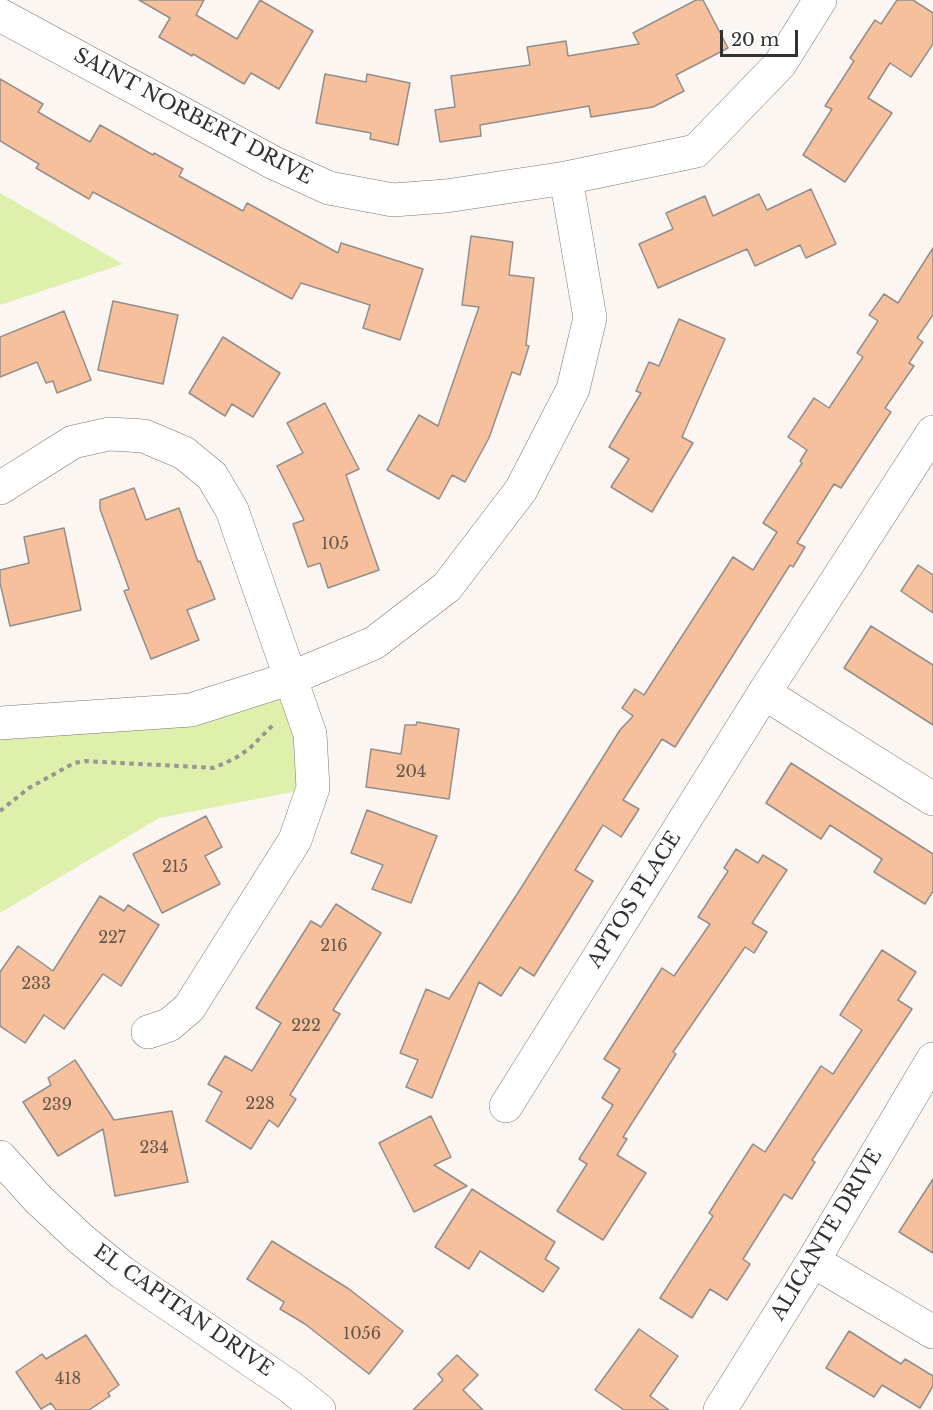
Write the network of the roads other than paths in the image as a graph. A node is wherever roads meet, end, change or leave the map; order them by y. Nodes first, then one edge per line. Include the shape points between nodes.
1 (820, 0) edge
2 (0, 15) edge
3 (566, 178) junction
4 (933, 432) edge
5 (0, 488) edge
6 (291, 678) junction
7 (764, 693) junction
8 (0, 723) edge
9 (933, 799) edge
10 (148, 1032) dead end
11 (933, 1059) edge
12 (506, 1106) dead end
13 (0, 1157) edge
14 (813, 1261) junction
15 (933, 1332) edge
16 (319, 1410) edge
17 (720, 1410) edge

1 - 3 street, SAINT NORBERT DRIVE via 780,64 696,151
2 - 3 street, SAINT NORBERT DRIVE via 274,163 328,188 393,200
3 - 6 street via 590,318 573,389 521,490 447,587 374,643
4 - 7 street, APTOS PLACE
5 - 6 street via 74,442 109,434 144,436 184,453 212,476 232,510
6 - 8 street via 191,710
6 - 10 street via 310,734 313,788 295,840 189,1008 169,1024
7 - 9 street
7 - 12 street, APTOS PLACE
11 - 14 street, ALICANTE DRIVE
13 - 16 street, EL CAPITAN DRIVE via 53,1213 115,1267
14 - 15 street
14 - 17 street, ALICANTE DRIVE

